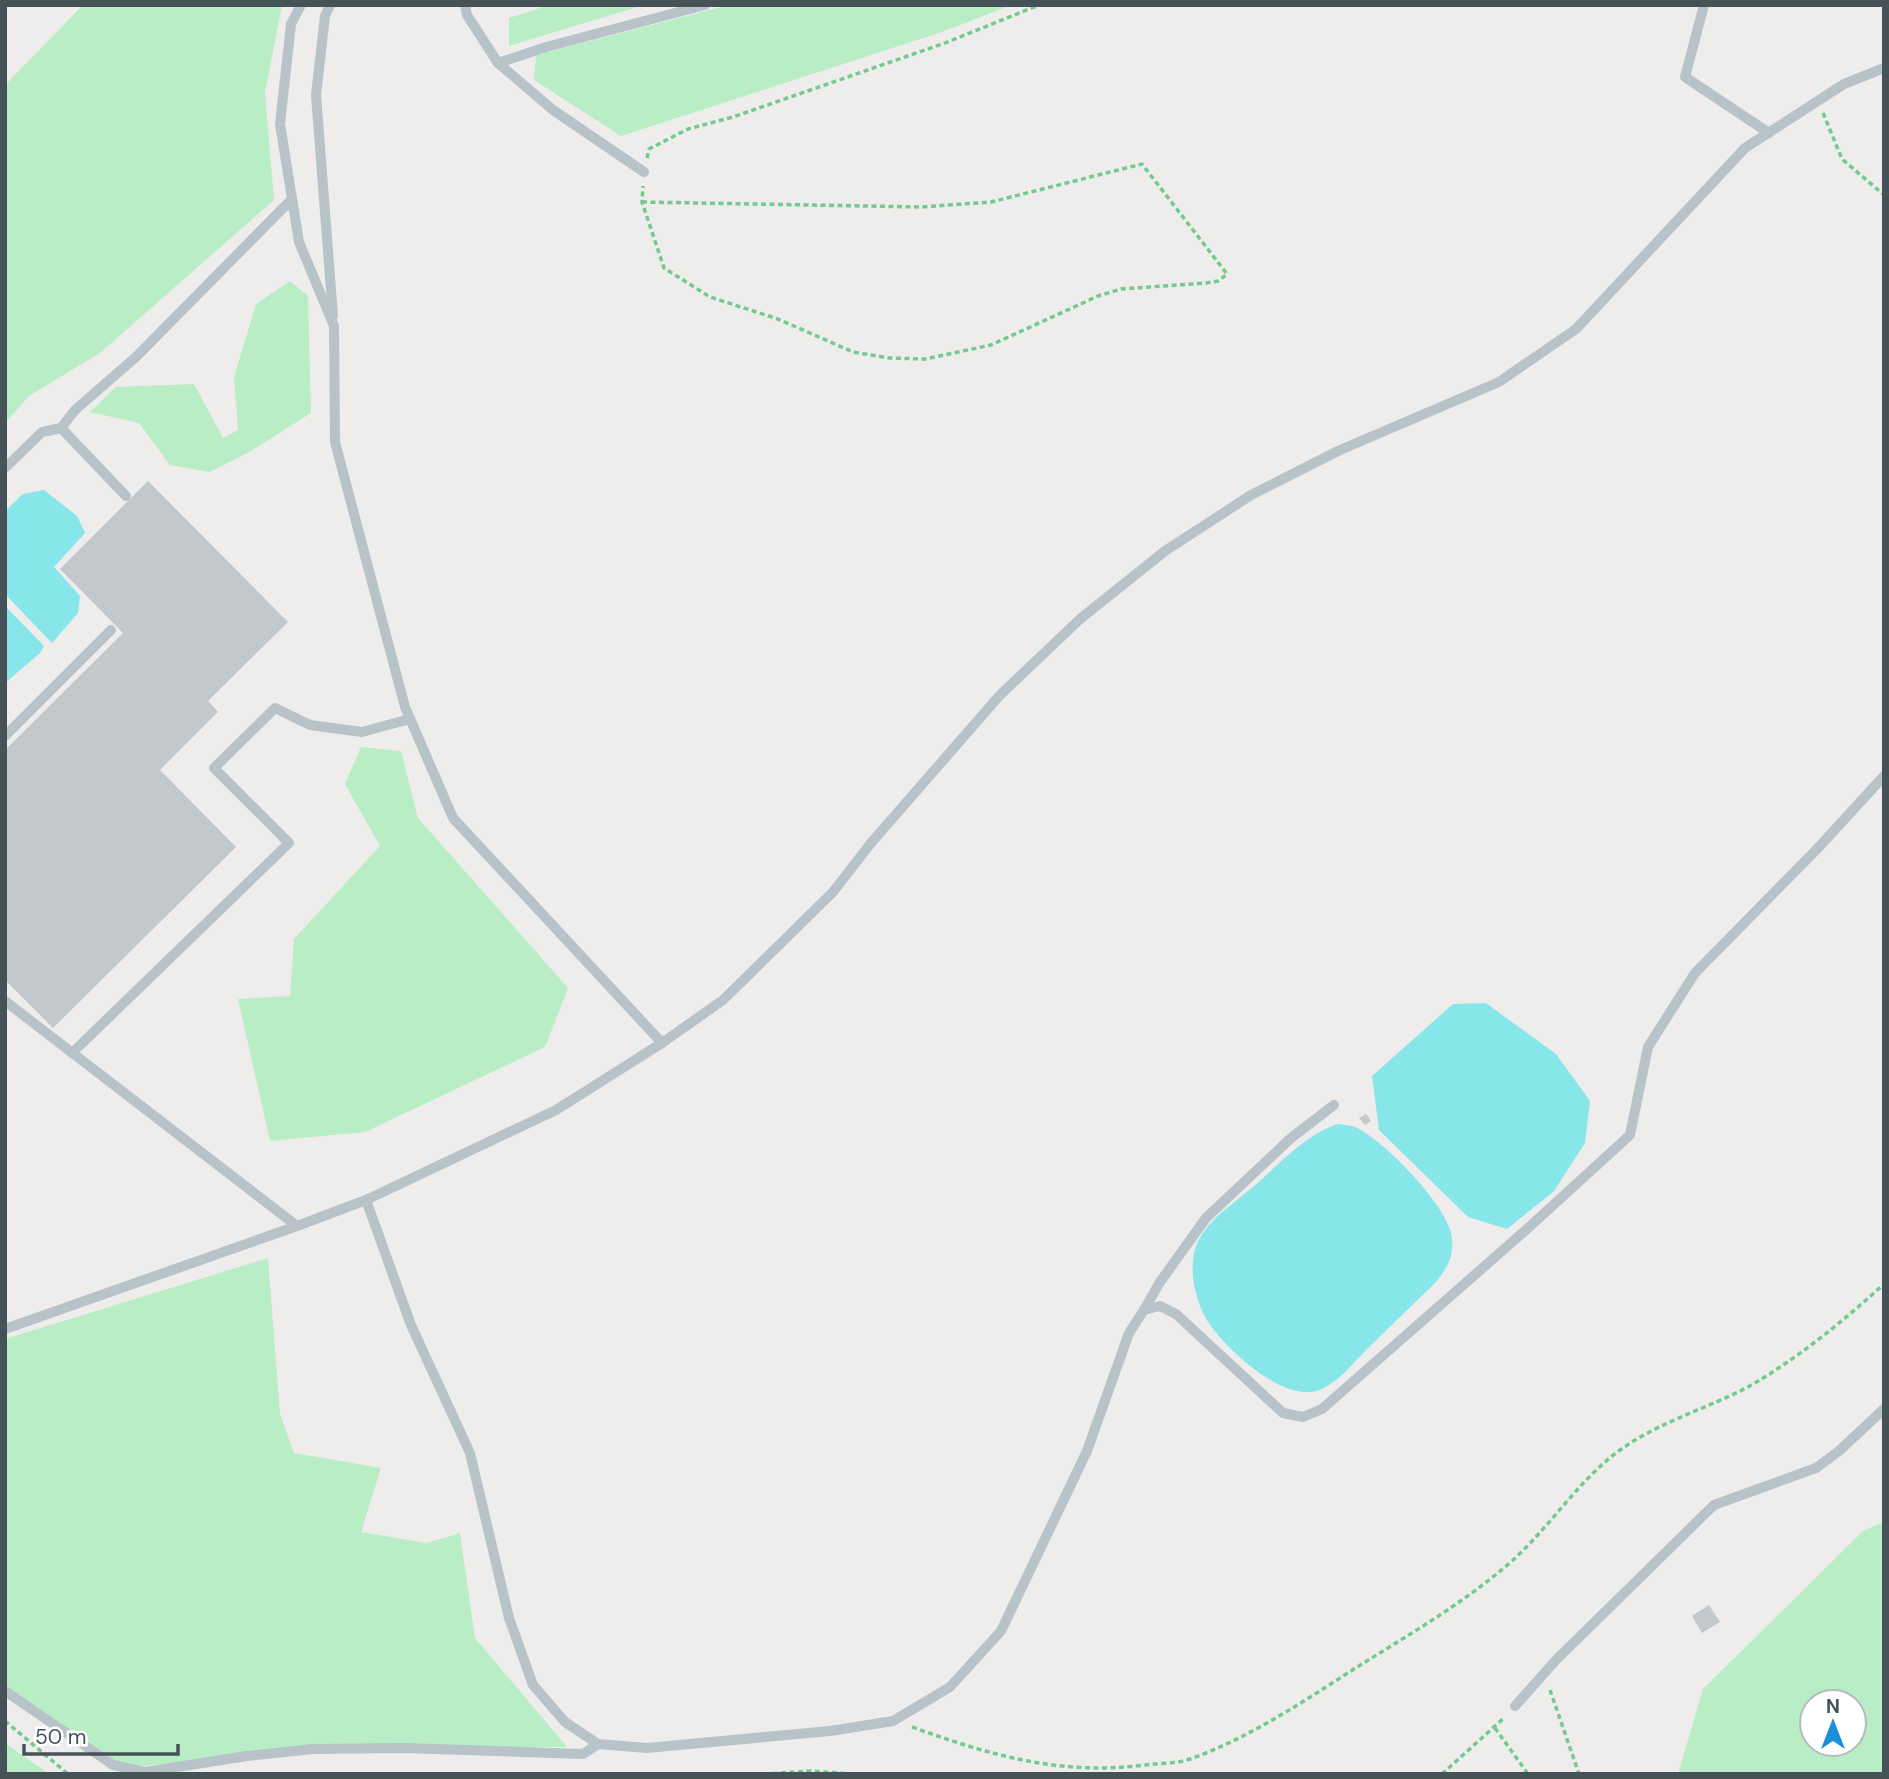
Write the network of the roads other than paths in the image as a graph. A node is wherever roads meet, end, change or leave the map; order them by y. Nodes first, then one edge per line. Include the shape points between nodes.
1 (300, 5) edge
2 (330, 5) edge
3 (465, 5) edge
4 (705, 5) edge
5 (1704, 5) edge
6 (498, 62) junction
7 (1884, 68) edge
8 (1769, 133) junction
9 (644, 172) road end
10 (292, 199) junction
11 (334, 326) junction
12 (61, 428) junction
13 (5, 468) edge
14 (125, 496) dead end
15 (111, 630) dead end
16 (410, 719) junction
17 (5, 736) edge
18 (1884, 776) edge
19 (5, 1001) edge
20 (662, 1043) junction
21 (72, 1053) junction
22 (1334, 1105) dead end
23 (366, 1200) junction
24 (297, 1226) junction
25 (1144, 1310) junction
26 (5, 1329) edge
27 (1884, 1409) edge
28 (5, 1691) edge
29 (1516, 1706) road end
30 (598, 1744) junction

1 - 10 lane via 291,24 280,124
2 - 11 lane via 316,95
3 - 6 lane
4 - 6 lane
5 - 8 lane via 1685,77
6 - 9 lane via 553,110
7 - 8 lane via 1844,84
8 - 20 lane via 1745,148 1576,329 1499,382 1340,450 1251,495 1165,551 1080,619 1000,695 833,892 723,1000
10 - 11 lane via 299,242
10 - 12 lane
11 - 16 lane via 335,442
12 - 13 lane via 42,432
12 - 14 lane
15 - 17 lane
16 - 20 lane via 453,818
16 - 21 lane via 362,732 310,726 275,708 215,768 289,843
18 - 25 lane via 1695,973 1648,1047 1630,1135 1322,1409 1303,1418 1283,1413 1176,1314 1160,1306
19 - 21 lane
20 - 23 lane via 556,1110
21 - 24 lane
22 - 25 lane via 1291,1138 1206,1218
23 - 24 lane
23 - 30 lane via 411,1325 470,1453 509,1618 533,1685 565,1722
24 - 26 lane
25 - 30 lane via 1129,1333 1087,1451 1001,1631 950,1687 893,1721 647,1748
27 - 29 lane via 1816,1468 1714,1505
28 - 30 lane via 113,1765 145,1772 313,1749 583,1754

